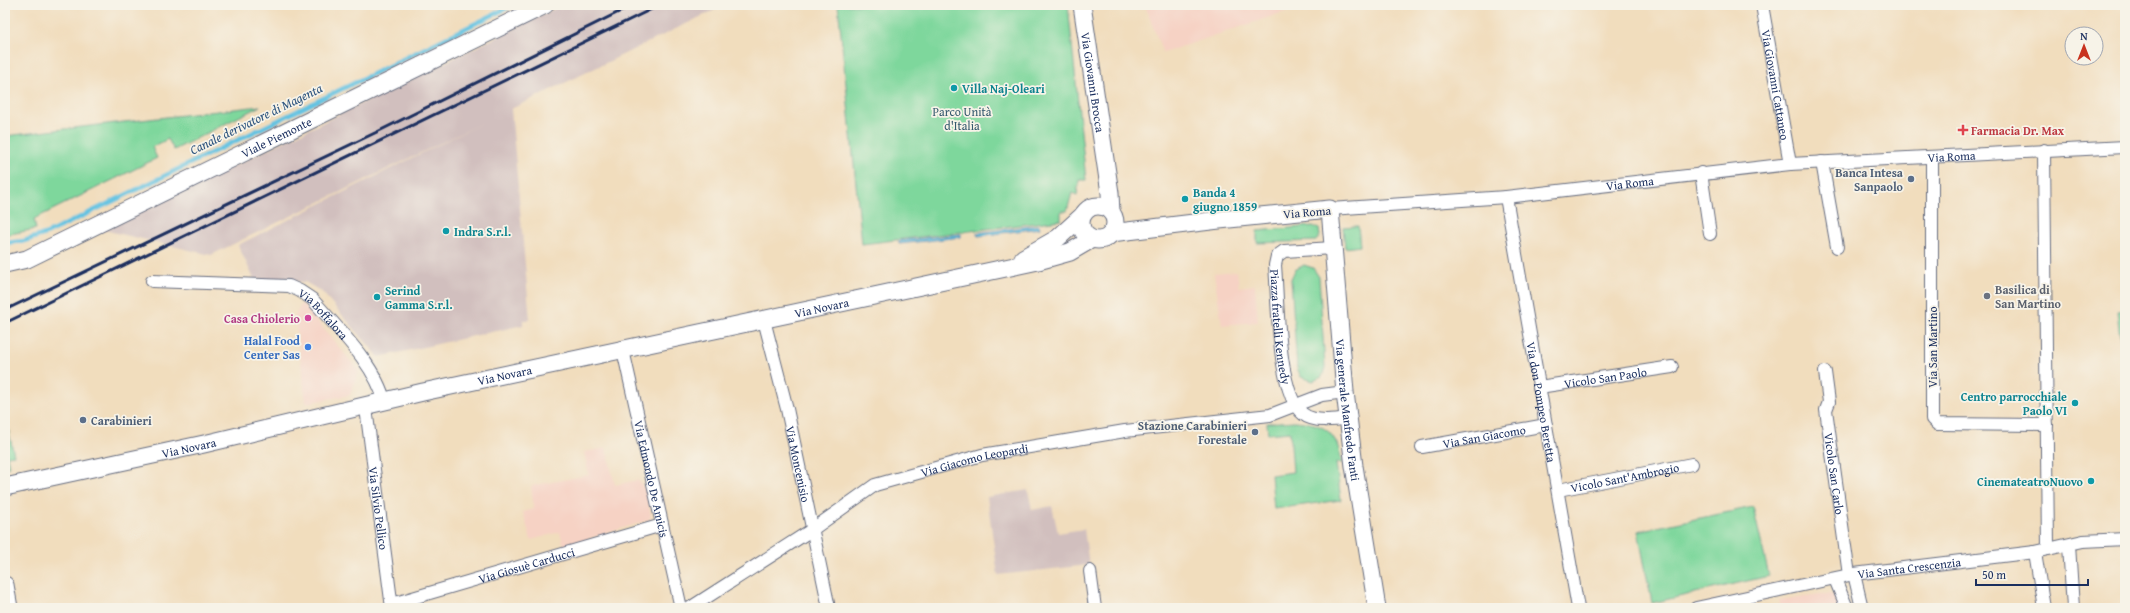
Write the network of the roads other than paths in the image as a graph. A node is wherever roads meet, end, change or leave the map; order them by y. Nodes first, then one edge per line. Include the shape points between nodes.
1 (545, 5) edge
2 (1082, 5) edge
3 (1762, 5) edge
4 (2125, 147) edge
5 (2044, 150) junction
6 (1932, 158) junction
7 (1104, 159) junction
8 (1822, 162) junction
9 (1790, 164) junction
10 (1701, 173) junction
11 (1506, 196) junction
12 (1330, 210) junction
13 (1086, 212) junction
14 (1112, 223) junction
15 (1710, 234) dead end
16 (1092, 239) junction
17 (1837, 247) dead end
18 (1333, 248) junction
19 (5, 264) edge
20 (1005, 268) junction
21 (152, 281) dead end
22 (764, 320) junction
23 (623, 350) junction
24 (1672, 367) dead end
25 (1825, 372) dead end
26 (1539, 387) junction
27 (1345, 392) junction
28 (385, 403) junction
29 (1295, 406) junction
30 (366, 408) junction
31 (1348, 418) junction
32 (1546, 425) junction
33 (2047, 425) junction
34 (1422, 447) dead end
35 (1692, 464) dead end
36 (5, 487) edge
37 (1558, 490) junction
38 (662, 525) junction
39 (813, 529) junction
40 (2125, 539) edge
41 (2069, 545) junction
42 (2048, 549) junction
43 (2035, 552) junction
44 (1090, 571) dead end
45 (1851, 575) junction
46 (1835, 579) junction
47 (5, 585) edge
48 (392, 606) edge
49 (9, 608) edge
50 (681, 608) edge
51 (690, 608) edge
52 (829, 608) edge
53 (1095, 608) edge
54 (1377, 608) edge
55 (1578, 608) edge
56 (1696, 608) edge
57 (1848, 608) edge
58 (1862, 608) edge
59 (2044, 608) edge
60 (2073, 608) edge

1 - 19 street, Viale Piemonte via 27,260
2 - 7 street, Via Giovanni Brocca
3 - 9 street, Via Giovanni Cattaneo
4 - 5 street, Via Roma
5 - 6 street, Via Roma via 1943,155
5 - 33 street
6 - 8 street, Via Roma
6 - 33 street, Via San Martino via 1932,419 1937,424
7 - 13 street, Via Giovanni Brocca via 1100,188
7 - 14 street, Via Giovanni Brocca
8 - 9 street, Via Roma
8 - 17 street
9 - 10 street, Via Roma
10 - 11 street, Via Roma
10 - 15 street
11 - 12 street, Via Roma
11 - 26 street, Via don Pompeo Beretta
12 - 14 street, Via Roma via 1134,231
12 - 18 street, Via generale Manfredo Fanti
13 - 14 street via 1101,206
13 - 16 street via 1081,227 1083,233
13 - 20 street, Via Novara via 1058,238
14 - 16 street via 1103,239
16 - 20 street, Via Novara via 1070,252
18 - 27 street, Via generale Manfredo Fanti
18 - 29 street, Piazza fratelli Kennedy via 1284,250 1277,256 1275,266 1284,376
20 - 22 street, Via Novara
21 - 28 street, Via Boffalora via 289,286 300,291 312,299 367,365 382,388
22 - 23 street, Via Novara
22 - 39 street, Via Moncenisio via 787,409
23 - 28 street, Via Novara via 423,392
23 - 38 street, Via Edmondo De Amicis
24 - 26 street, Vicolo San Paolo
25 - 45 street, Vicolo San Carlo via 1829,402 1826,410
26 - 32 street, Via don Pompeo Beretta
27 - 29 street via 1322,395
27 - 31 street, Via generale Manfredo Fanti
28 - 30 street, Via Novara
29 - 31 street via 1304,415 1320,419
29 - 39 street, Via Giacomo Leopardi via 1270,415 1125,431 982,455 875,485
30 - 36 street, Via Novara
30 - 48 street, Via Silvio Pellico
31 - 54 street, Via generale Manfredo Fanti
32 - 34 street, Via San Giacomo
32 - 37 street, Via don Pompeo Beretta
33 - 42 street
35 - 37 street, Vicolo Sant'Ambrogio
37 - 55 street, Via don Pompeo Beretta
38 - 48 street, Via Giosuè Carducci
38 - 50 street, Via Edmondo De Amicis
39 - 51 street, Via Giacomo Leopardi
39 - 52 street, Via Moncenisio
40 - 41 street, Via Santa Crescenzia via 2083,540
41 - 42 street, Via Santa Crescenzia
41 - 60 street
42 - 43 street, Via Santa Crescenzia
43 - 45 street, Via Santa Crescenzia
43 - 59 street
44 - 53 street
45 - 46 street, Via Santa Crescenzia
45 - 58 street, Vicolo San Carlo
46 - 56 street, Via Santa Crescenzia
46 - 57 street
47 - 49 street

